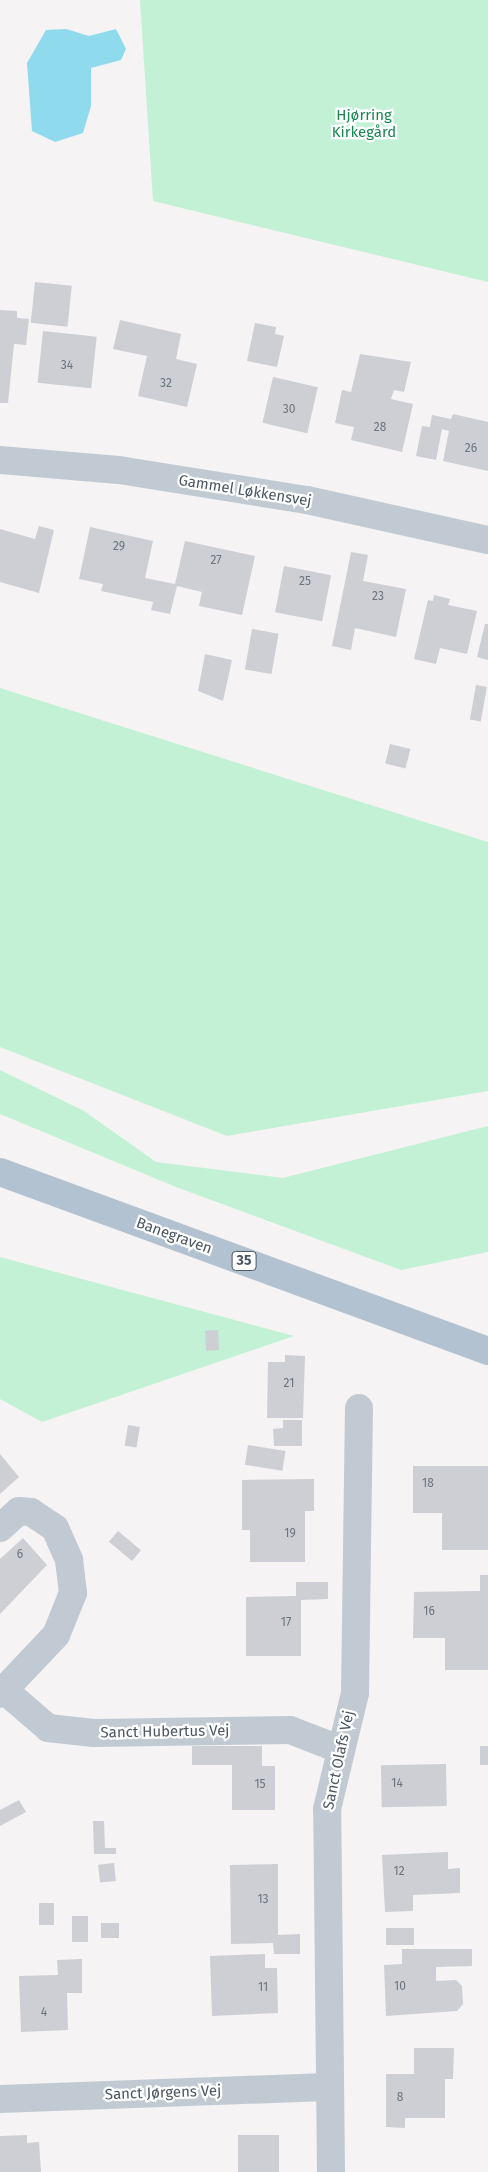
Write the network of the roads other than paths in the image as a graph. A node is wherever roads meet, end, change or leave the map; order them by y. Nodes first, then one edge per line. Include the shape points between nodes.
1 (0, 460) edge
2 (488, 540) edge
3 (0, 1172) edge
4 (488, 1351) edge
5 (359, 1408) dead end
6 (0, 1528) edge
7 (2, 1691) edge
8 (339, 1750) junction
9 (326, 2087) junction
10 (0, 2099) edge
11 (330, 2172) edge

1 - 2 street, Gammel Løkkensvej via 119,470 307,500
3 - 4 main road, Banegraven / 35
5 - 8 street, Sanct Olafs Vej via 355,1693
6 - 7 street, Sanct Hubertus Vej via 19,1511 31,1512 55,1528 69,1560 73,1593 56,1635
7 - 8 street, Sanct Hubertus Vej via 48,1728 94,1733 290,1730
8 - 9 street, Sanct Olafs Vej via 327,1809
9 - 10 street, Sanct Jørgens Vej
9 - 11 street, Sanct Olafs Vej

